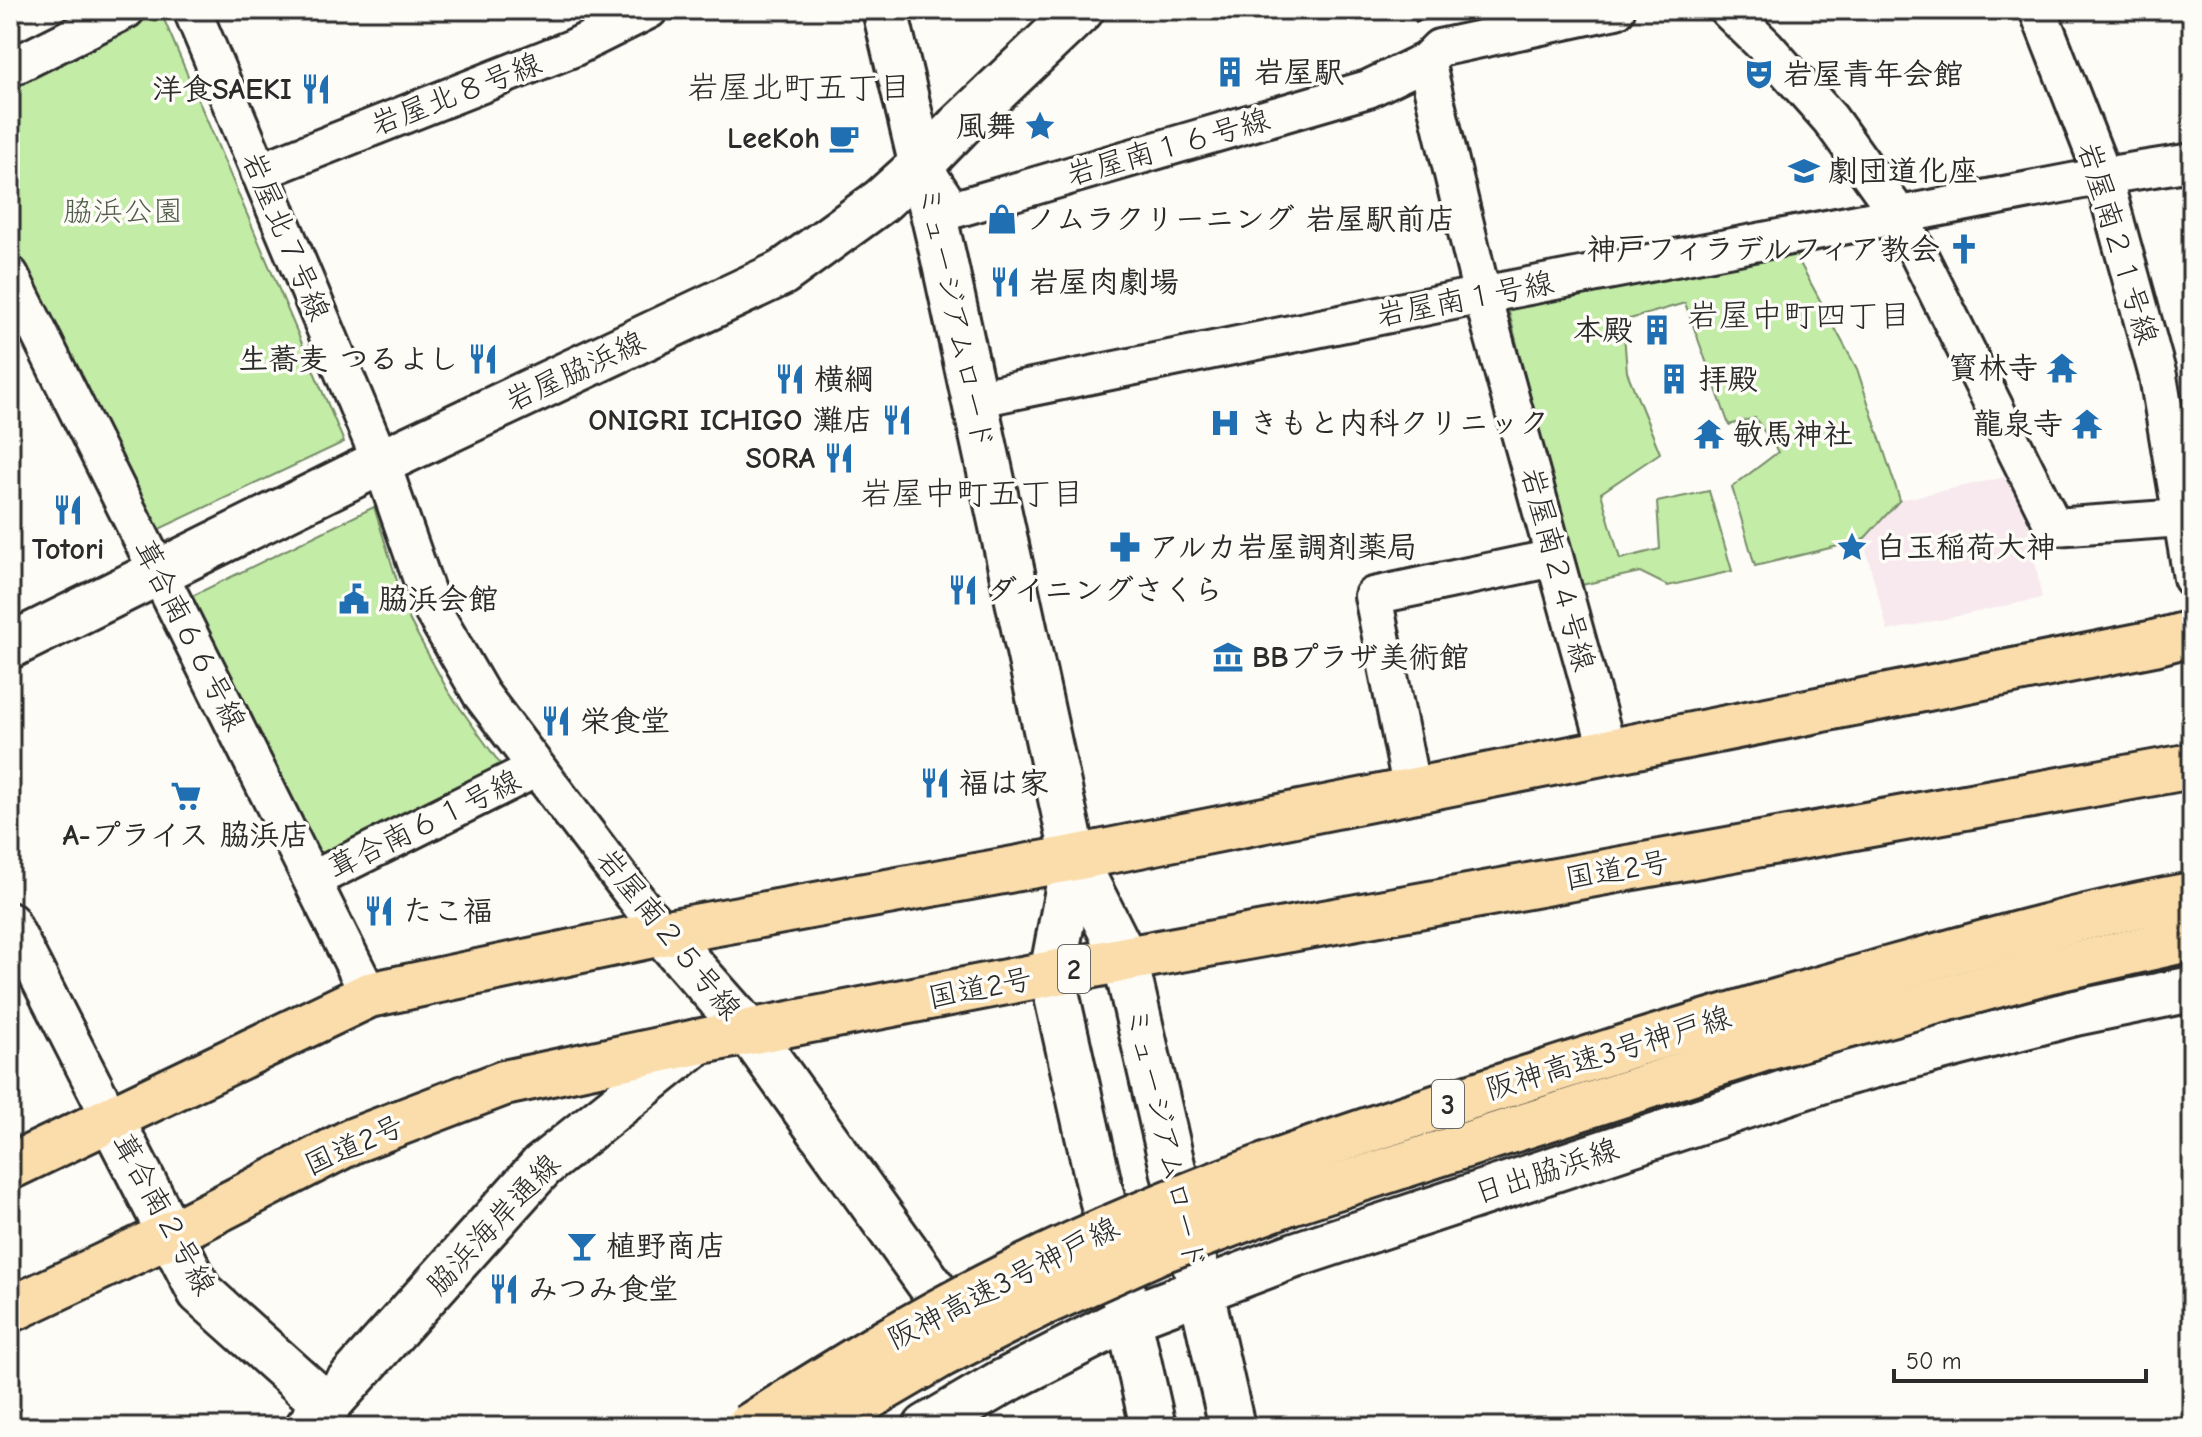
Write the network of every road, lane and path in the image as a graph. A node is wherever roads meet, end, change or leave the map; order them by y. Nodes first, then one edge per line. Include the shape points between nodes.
1 (126, 10) edge
2 (192, 10) edge
3 (649, 10) edge
4 (885, 10) edge
5 (1081, 10) edge
6 (1616, 10) edge
7 (1728, 10) edge
8 (2038, 10) edge
9 (1426, 61) junction
10 (10, 68) edge
11 (2192, 162) edge
12 (922, 164) junction
13 (259, 172) junction
14 (2103, 176) junction
15 (1899, 215) junction
16 (10, 275) edge
17 (1482, 295) junction
18 (974, 399) junction
19 (381, 462) junction
20 (2182, 518) junction
21 (1554, 558) junction
22 (158, 572) junction
23 (2192, 578) edge
24 (2179, 639) edge
25 (10, 646) edge
26 (1608, 752) junction
27 (2189, 766) edge
28 (537, 768) junction
29 (1412, 791) junction
30 (1074, 858) junction
31 (312, 880) junction
32 (2192, 895) edge
33 (10, 921) edge
34 (662, 933) junction
35 (2192, 938) edge
36 (1125, 959) junction
37 (1052, 974) junction
38 (2192, 989) edge
39 (369, 995) junction
40 (750, 1033) junction
41 (697, 1042) junction
42 (111, 1119) junction
43 (10, 1167) edge
44 (169, 1235) junction
45 (1201, 1289) junction
46 (10, 1310) edge
47 (1128, 1318) junction
48 (1001, 1383) junction
49 (317, 1416) edge
50 (748, 1427) edge
51 (818, 1427) edge
52 (926, 1427) edge
53 (1153, 1427) edge
54 (1232, 1427) edge

1 - 10 street
2 - 13 street, 岩屋北７号線
3 - 13 street, 岩屋北８号線 via 573,48
4 - 12 street, ミュージアムロード
5 - 12 street, 岩屋脇浜線
6 - 9 street, 岩屋南１６号線 via 1439,48
7 - 15 street via 1830,119
8 - 14 street, 岩屋南２１号線
9 - 12 street, 岩屋南１６号線 via 1368,89 952,210
9 - 17 street, 岩屋南２４号線
11 - 14 street, 岩屋南１号線
12 - 18 street, ミュージアムロード
12 - 19 street, 岩屋脇浜線 via 881,201 782,273
13 - 19 street, 岩屋北７号線
14 - 15 street, 岩屋南１号線
14 - 20 street, 岩屋南２１号線 via 2158,376
15 - 17 street, 岩屋南１号線
15 - 20 street via 2054,527
16 - 22 street, 葺合南６６号線
17 - 18 street, 岩屋南１号線
17 - 21 street, 岩屋南２４号線
18 - 30 street, ミュージアムロード
19 - 22 street, 岩屋脇浜線
19 - 28 street, 岩屋南２５号線 via 433,611 481,694
20 - 23 street, 岩屋南２１号線
21 - 26 street, 岩屋南２４号線
21 - 29 street via 1373,596
22 - 25 street, 岩屋脇浜線
22 - 31 street, 葺合南６６号線
24 - 26 highway
26 - 29 highway
27 - 36 highway, 国道2号 / 2
28 - 31 street, 葺合南６１号線
28 - 34 street, 岩屋南２５号線
29 - 30 highway
30 - 34 highway
30 - 36 street, ミュージアムロード
30 - 37 street, ミュージアムロード
31 - 39 street, 葺合南６６号線
32 - 50 highway, 阪神高速3号神戸線 / 3, bridge via 2008,936 1705,1022 1272,1163 1018,1270 850,1362
33 - 42 street
34 - 39 highway
34 - 40 street, 岩屋南２５号線
35 - 51 highway, 阪神高速3号神戸線 / 3, bridge via 2047,971 1766,1048 1290,1202 1159,1251 1039,1305
36 - 37 highway, 国道2号 / 2
36 - 45 street, ミュージアムロード
37 - 40 highway, 国道2号 / 2
37 - 47 street, ミュージアムロード
38 - 45 street, 日出脇浜線 via 2075,1013 1845,1073
39 - 42 highway
40 - 41 highway, 国道2号 / 2
40 - 48 street, 岩屋南２５号線
41 - 44 highway, 国道2号 / 2 via 504,1083 352,1141
41 - 49 street, 脇浜海岸通線 via 542,1166
42 - 43 highway
42 - 44 street, 葺合南２号線
44 - 46 highway, 国道2号 / 2
44 - 49 street, 葺合南２号線 via 200,1292
45 - 47 street, 日出脇浜線
45 - 54 street, ミュージアムロード
47 - 48 street, 日出脇浜線
47 - 53 street, ミュージアムロード
48 - 52 street, 日出脇浜線

